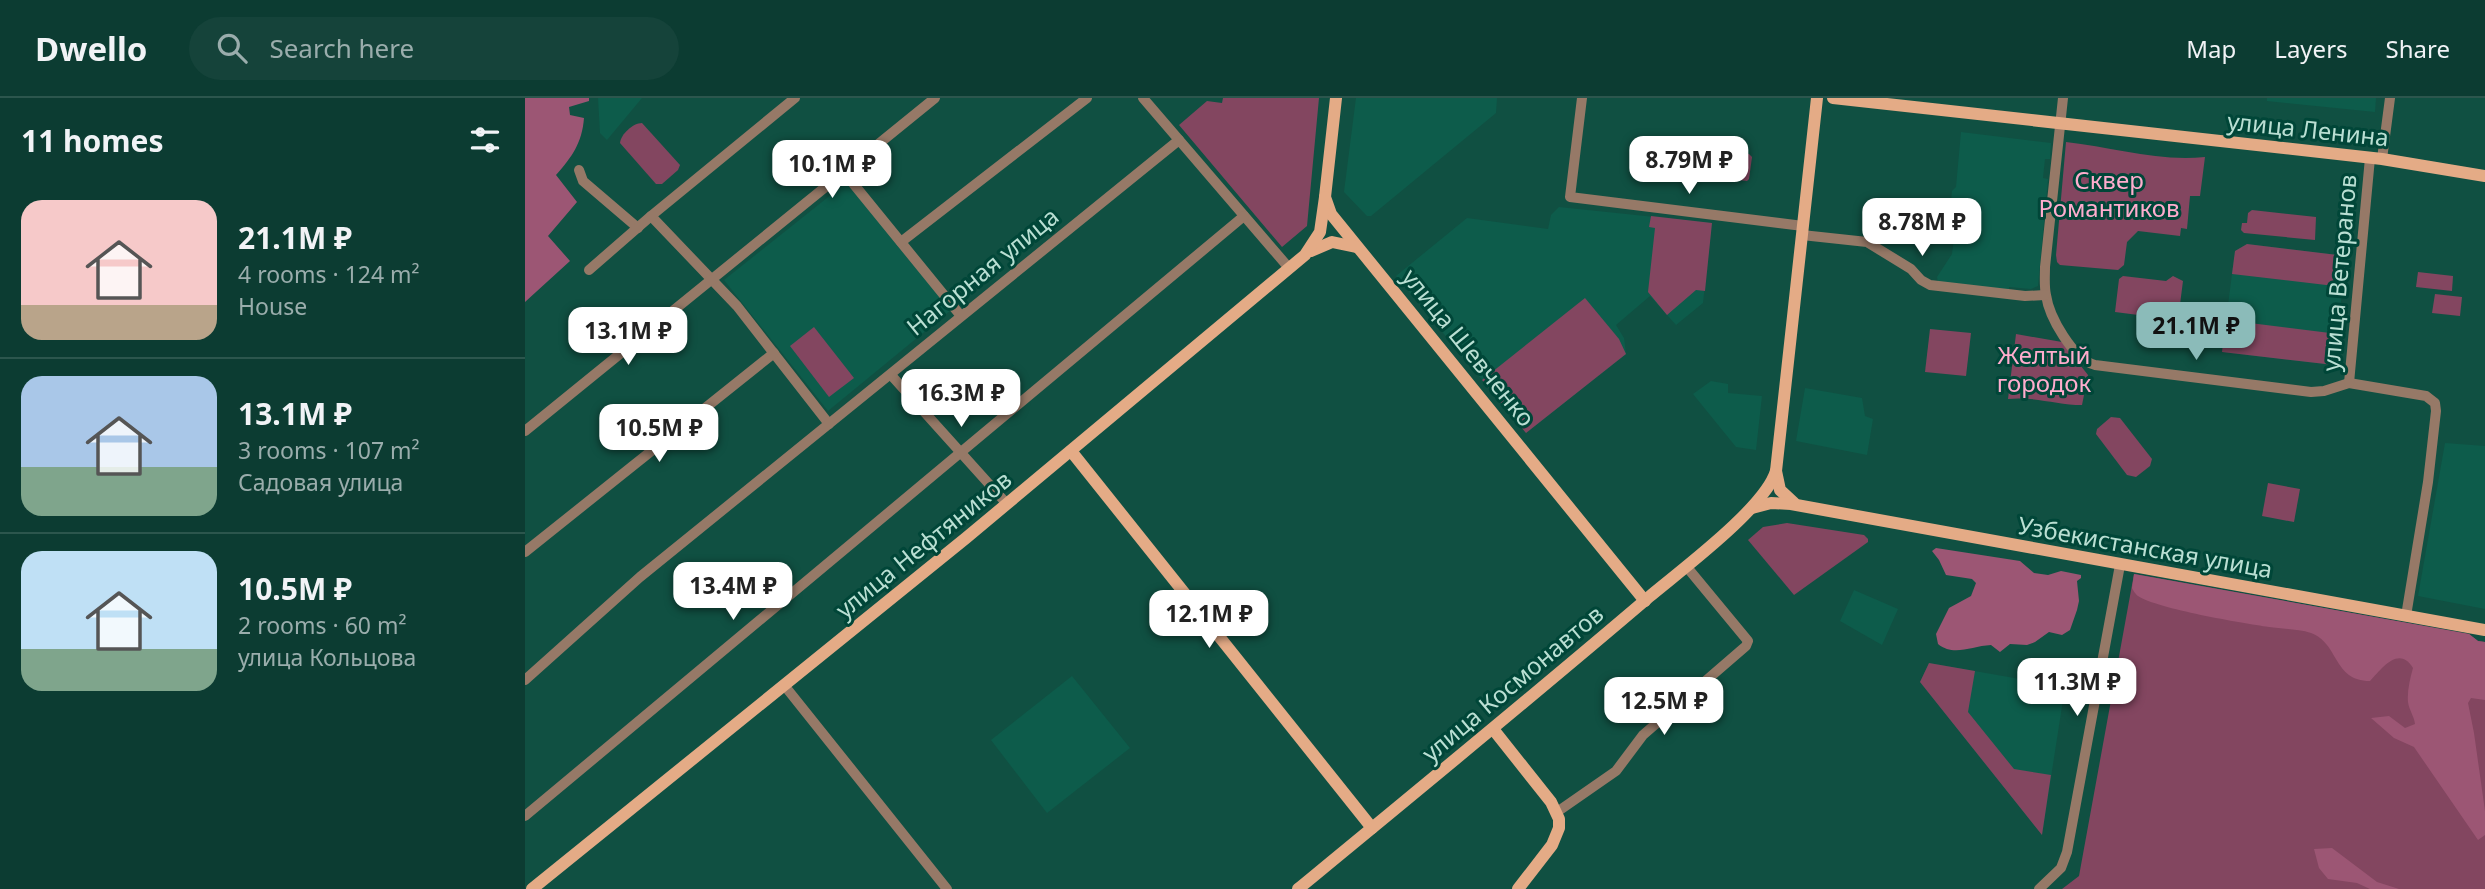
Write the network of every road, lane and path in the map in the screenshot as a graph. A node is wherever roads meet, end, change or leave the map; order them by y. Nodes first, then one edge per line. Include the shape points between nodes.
1 (795, 98) edge
2 (935, 98) edge
3 (1087, 98) edge
4 (1143, 98) edge
5 (1336, 98) edge
6 (1582, 98) edge
7 (1817, 98) edge
8 (1833, 98) edge
9 (2063, 98) edge
10 (2390, 98) edge
11 (2060, 124) junction
12 (1179, 140) junction
13 (2376, 159) junction
14 (579, 170) dead end
15 (843, 171) junction
16 (2485, 176) edge
17 (1325, 197) junction
18 (651, 216) junction
19 (1244, 216) junction
20 (638, 228) junction
21 (1803, 230) junction
22 (901, 242) junction
23 (1359, 249) junction
24 (1305, 255) junction
25 (1289, 268) junction
26 (589, 270) dead end
27 (712, 279) junction
28 (2046, 295) junction
29 (961, 316) junction
30 (774, 353) junction
31 (891, 375) junction
32 (2349, 383) junction
33 (829, 424) junction
34 (525, 431) edge
35 (1071, 451) junction
36 (962, 452) junction
37 (1776, 471) junction
38 (1007, 504) junction
39 (1797, 505) junction
40 (1752, 508) junction
41 (525, 552) edge
42 (2120, 565) junction
43 (1686, 566) junction
44 (1645, 601) junction
45 (2406, 616) junction
46 (2485, 630) edge
47 (525, 680) edge
48 (784, 685) junction
49 (1493, 729) junction
50 (1557, 812) junction
51 (525, 816) edge
52 (1372, 828) junction
53 (532, 889) edge
54 (947, 889) edge
55 (1298, 889) edge
56 (1517, 889) edge
57 (2039, 889) edge

1 - 18 street
2 - 15 street
3 - 22 street
4 - 12 street
5 - 17 main road
6 - 21 street via 1570,197
7 - 21 main road
8 - 11 main road, улица Ленина
9 - 11 street
10 - 13 street, улица Ветеранов
11 - 13 main road, улица Ленина
11 - 28 street
12 - 19 street
12 - 29 street, Нагорная улица
13 - 16 main road, улица Ленина
13 - 32 street, улица Ветеранов
14 - 20 street via 583,181
15 - 22 street
15 - 27 street
17 - 23 main road, улица Шевченко via 1331,214
17 - 24 main road, улица Нефтяников via 1320,232
18 - 20 street
18 - 27 street
19 - 25 street
19 - 36 street
20 - 26 street
21 - 28 street via 1867,242 1930,285
21 - 37 main road
22 - 29 street
23 - 24 main road, улица Нефтяников via 1332,242
23 - 44 main road, улица Шевченко
24 - 25 main road, улица Нефтяников
25 - 35 main road, улица Нефтяников
27 - 30 street
27 - 34 street
28 - 32 street via 2065,337 2085,361 2095,365 2311,392
29 - 31 street, Нагорная улица
30 - 33 street
30 - 41 street
31 - 33 street, Нагорная улица
31 - 36 street
32 - 45 street, улица Ветеранов via 2425,396 2436,407
33 - 47 street, Нагорная улица via 640,577
35 - 38 main road, улица Нефтяников
35 - 52 main road
36 - 38 street
36 - 51 street
37 - 39 main road via 1780,489
37 - 40 main road, улица Космонавтов
38 - 48 main road, улица Нефтяников
39 - 40 main road, Узбекистанская улица via 1771,503
39 - 42 main road, Узбекистанская улица
40 - 43 main road, улица Космонавтов
42 - 45 main road, Узбекистанская улица
42 - 57 street via 2067,852 2061,868
43 - 44 main road, улица Космонавтов
43 - 50 street via 1748,641 1746,646 1647,731 1616,771
44 - 49 main road, улица Космонавтов
45 - 46 main road, Узбекистанская улица
48 - 53 main road, улица Нефтяников
48 - 54 street
49 - 50 main road
49 - 52 main road, улица Космонавтов
50 - 56 main road via 1556,838
52 - 55 main road, улица Космонавтов

